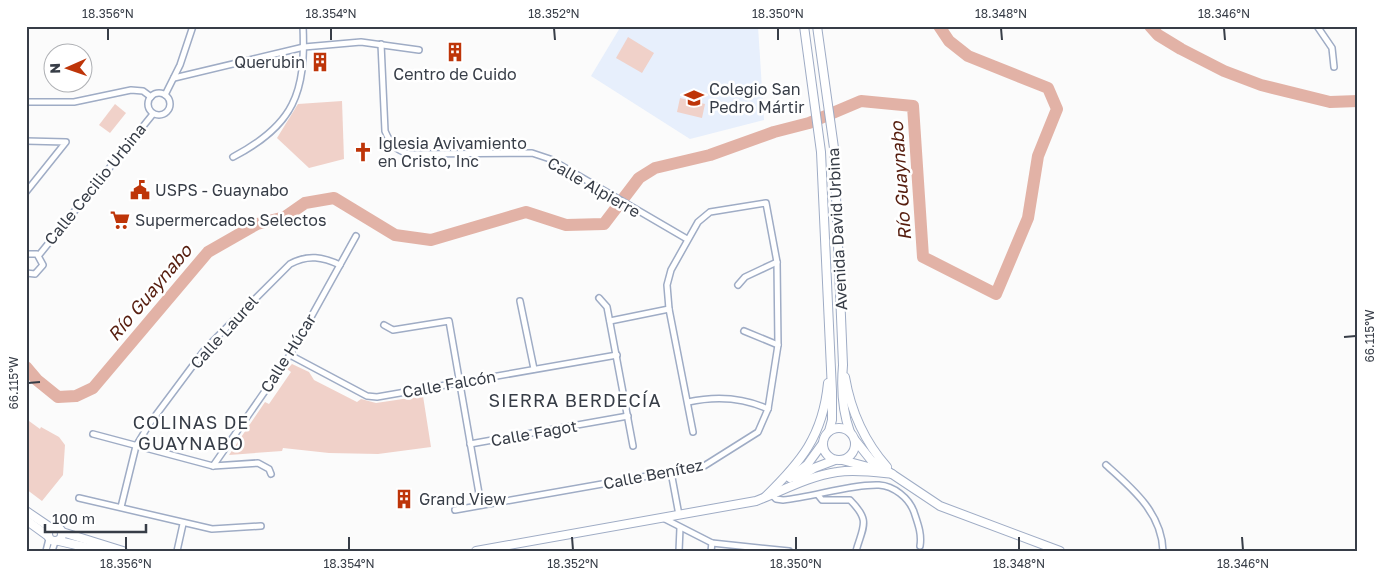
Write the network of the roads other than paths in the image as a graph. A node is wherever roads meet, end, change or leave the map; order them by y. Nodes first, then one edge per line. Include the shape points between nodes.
1 (193, 26) edge
2 (303, 26) edge
3 (804, 26) edge
4 (817, 26) edge
5 (1317, 26) edge
6 (380, 44) junction
7 (304, 47) junction
8 (419, 50) dead end
9 (1334, 67) dead end
10 (174, 78) junction
11 (164, 95) junction
12 (150, 97) junction
13 (26, 102) edge
14 (153, 114) junction
15 (26, 141) edge
16 (233, 157) dead end
17 (26, 192) edge
18 (356, 236) dead end
19 (687, 239) junction
20 (26, 254) edge
21 (39, 255) junction
22 (777, 262) junction
23 (340, 265) junction
24 (26, 273) edge
25 (738, 286) dead end
26 (599, 298) dead end
27 (520, 301) dead end
28 (669, 309) junction
29 (610, 321) junction
30 (384, 325) dead end
31 (744, 331) dead end
32 (778, 345) junction
33 (290, 355) junction
34 (616, 355) junction
35 (843, 365) junction
36 (830, 367) junction
37 (534, 369) junction
38 (459, 382) junction
39 (688, 402) junction
40 (768, 409) junction
41 (628, 416) junction
42 (829, 431) junction
43 (693, 432) dead end
44 (850, 432) junction
45 (93, 434) dead end
46 (855, 440) junction
47 (823, 443) junction
48 (470, 444) junction
49 (136, 446) junction
50 (633, 446) dead end
51 (839, 460) junction
52 (1106, 465) dead end
53 (213, 466) junction
54 (672, 472) junction
55 (271, 474) dead end
56 (892, 474) junction
57 (818, 495) junction
58 (768, 497) junction
59 (80, 498) dead end
60 (480, 505) junction
61 (121, 507) junction
62 (454, 510) dead end
63 (26, 511) edge
64 (679, 515) junction
65 (663, 518) junction
66 (26, 520) edge
67 (183, 524) junction
68 (261, 526) dead end
69 (51, 528) junction
70 (680, 528) junction
71 (62, 532) junction
72 (53, 540) junction
73 (712, 543) junction
74 (920, 546) dead end
75 (46, 551) edge
76 (52, 551) edge
77 (102, 551) edge
78 (123, 551) edge
79 (177, 551) edge
80 (476, 551) edge
81 (679, 551) edge
82 (711, 551) edge
83 (789, 551) edge
84 (856, 551) edge
85 (1060, 551) edge
86 (1162, 551) edge

1 - 10 street, Calle Cecilio Urbina
2 - 7 street
3 - 36 street, Avenida David Urbina via 821,152
4 - 35 street, Avenida David Urbina via 834,148
5 - 9 street via 1332,48
6 - 7 street via 361,42
6 - 8 street
6 - 19 street, Calle Alpierre via 385,131 400,152 532,154 550,159
7 - 10 street
7 - 16 street via 301,82 289,111 269,136
10 - 11 street, Calle Cecilio Urbina
11 - 12 street via 156,93
11 - 14 street, Calle Cecilio Urbina via 169,102 168,110 161,115
12 - 13 street via 143,91 130,90 74,102
12 - 14 street, Calle Cecilio Urbina via 148,106
14 - 21 street, Calle Cecilio Urbina
15 - 17 street via 66,142
18 - 23 street, Calle Húcar
19 - 22 street, Calle Benítez via 698,222 710,212 766,203
19 - 28 street via 667,285
20 - 21 street, Calle Cecilio Urbina
21 - 24 street, Calle Cecilio Urbina via 41,269 35,274
22 - 25 street via 745,277
22 - 32 street, Calle Benítez
23 - 33 street, Calle Húcar
23 - 49 street, Calle Laurel via 325,258 304,258 282,270 206,348
26 - 29 street via 607,306
27 - 37 street
28 - 29 street
28 - 39 street
29 - 34 street
30 - 38 street via 393,330 448,322
31 - 32 street
32 - 40 street, Calle Benítez
33 - 38 street, Calle Falcón via 367,396
33 - 53 street, Calle Húcar
34 - 37 street, Calle Falcón
34 - 41 street
35 - 44 street, Avenida David Urbina via 842,392
35 - 56 street via 855,418 870,446
36 - 42 street, Avenida David Urbina via 832,410
36 - 58 street via 821,418 813,438 796,466
37 - 38 street, Calle Falcón
38 - 48 street
39 - 40 street via 723,397
39 - 43 street
40 - 54 street, Calle Benítez via 761,427 750,439 704,466
41 - 48 street, Calle Fagot
41 - 50 street
42 - 44 street via 838,428
42 - 47 street
44 - 46 street
45 - 49 street
46 - 51 street via 853,453
46 - 56 street via 871,460
47 - 51 street via 825,452
47 - 58 street via 807,465
48 - 60 street
49 - 53 street
49 - 61 street, Calle Laurel
51 - 56 street
51 - 58 street via 814,468
52 - 86 street via 1135,490 1157,521
53 - 55 street via 258,463 269,469
54 - 60 street, Calle Benítez
54 - 64 street
56 - 58 street via 838,472
56 - 85 street via 940,506
57 - 58 street via 783,500
57 - 74 street via 872,485 893,489 912,506 920,532
57 - 84 street via 822,500 850,500 862,512 865,525
58 - 64 street
59 - 61 street
60 - 62 street, Calle Benítez
61 - 67 street
63 - 69 street
64 - 65 street
65 - 70 street
65 - 80 street
66 - 72 street
67 - 68 street via 212,529
67 - 79 street
69 - 71 street via 56,527
69 - 72 street
70 - 73 street
70 - 81 street
71 - 72 street
71 - 78 street
72 - 75 street
72 - 76 street
72 - 77 street
73 - 82 street
73 - 83 street

